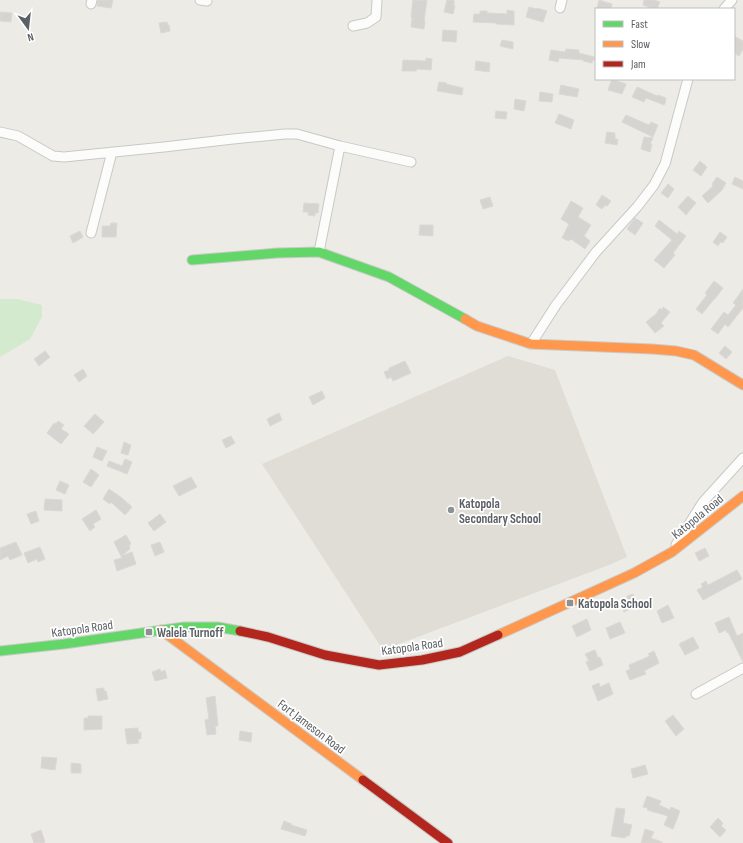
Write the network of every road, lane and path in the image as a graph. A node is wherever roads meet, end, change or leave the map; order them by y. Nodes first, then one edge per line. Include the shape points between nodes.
1 (377, 0) edge
2 (732, 0) edge
3 (725, 8) edge
4 (353, 26) dead end
5 (688, 80) edge
6 (0, 132) edge
7 (340, 146) junction
8 (112, 152) junction
9 (411, 162) dead end
10 (91, 233) dead end
11 (319, 252) junction
12 (192, 260) dead end
13 (531, 344) junction
14 (743, 385) edge
15 (743, 458) edge
16 (743, 496) edge
17 (672, 552) junction
18 (161, 630) junction
19 (0, 651) edge
20 (743, 668) edge
21 (696, 694) dead end
22 (448, 843) edge

1 - 4 street via 376,17 367,23
2 - 3 street
5 - 13 street via 665,164 654,185 592,258 556,305
6 - 8 street via 18,136 53,156
7 - 8 street via 297,134 285,134
7 - 9 street
7 - 11 street
8 - 10 street
11 - 12 street
11 - 13 street via 389,277 477,326
13 - 14 street via 676,350 694,355
15 - 17 street via 703,502
16 - 17 street, Katopola Road
17 - 18 street, Katopola Road via 557,609 467,649 422,660 378,665 325,655 268,637 218,627
18 - 19 street, Katopola Road
18 - 22 street, Fort Jameson Road
20 - 21 street

